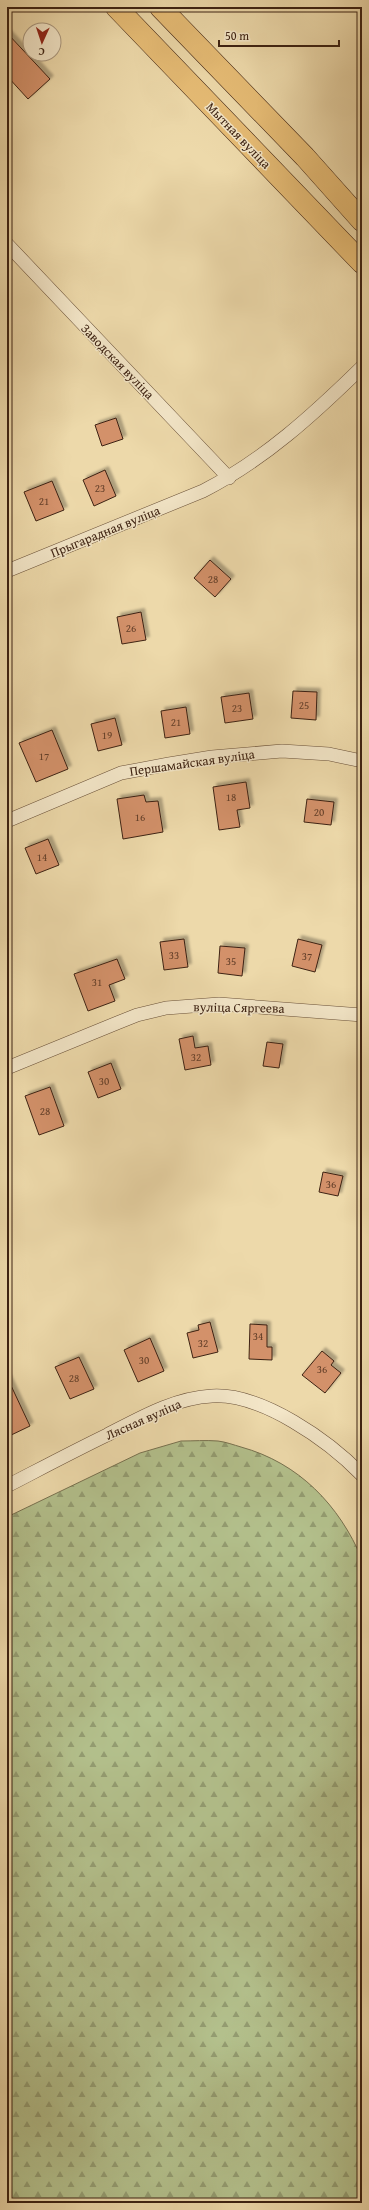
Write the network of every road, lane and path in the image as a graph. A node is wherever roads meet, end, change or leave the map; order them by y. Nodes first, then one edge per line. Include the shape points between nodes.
1 (116, 7) edge
2 (160, 7) edge
3 (362, 221) edge
4 (7, 244) edge
5 (362, 263) edge
6 (362, 367) edge
7 (229, 478) junction
8 (7, 571) edge
9 (362, 761) edge
10 (7, 821) edge
11 (362, 1015) edge
12 (7, 1068) edge
13 (362, 1475) edge
14 (7, 1486) edge

1 - 5 main road, Мытная вуліца
2 - 3 main road via 305,157
4 - 7 street, Заводская вуліца
6 - 7 street, Прыгарадная вуліца via 310,417
7 - 8 street, Прыгарадная вуліца
9 - 10 street, Першамайская вуліца via 329,754 282,751 212,757 169,764 121,773
11 - 12 street, вуліца Сяргеева via 219,1004 166,1008 137,1015
13 - 14 street, Лясная вуліца via 330,1446 285,1416 237,1399 213,1396 183,1401 148,1414

